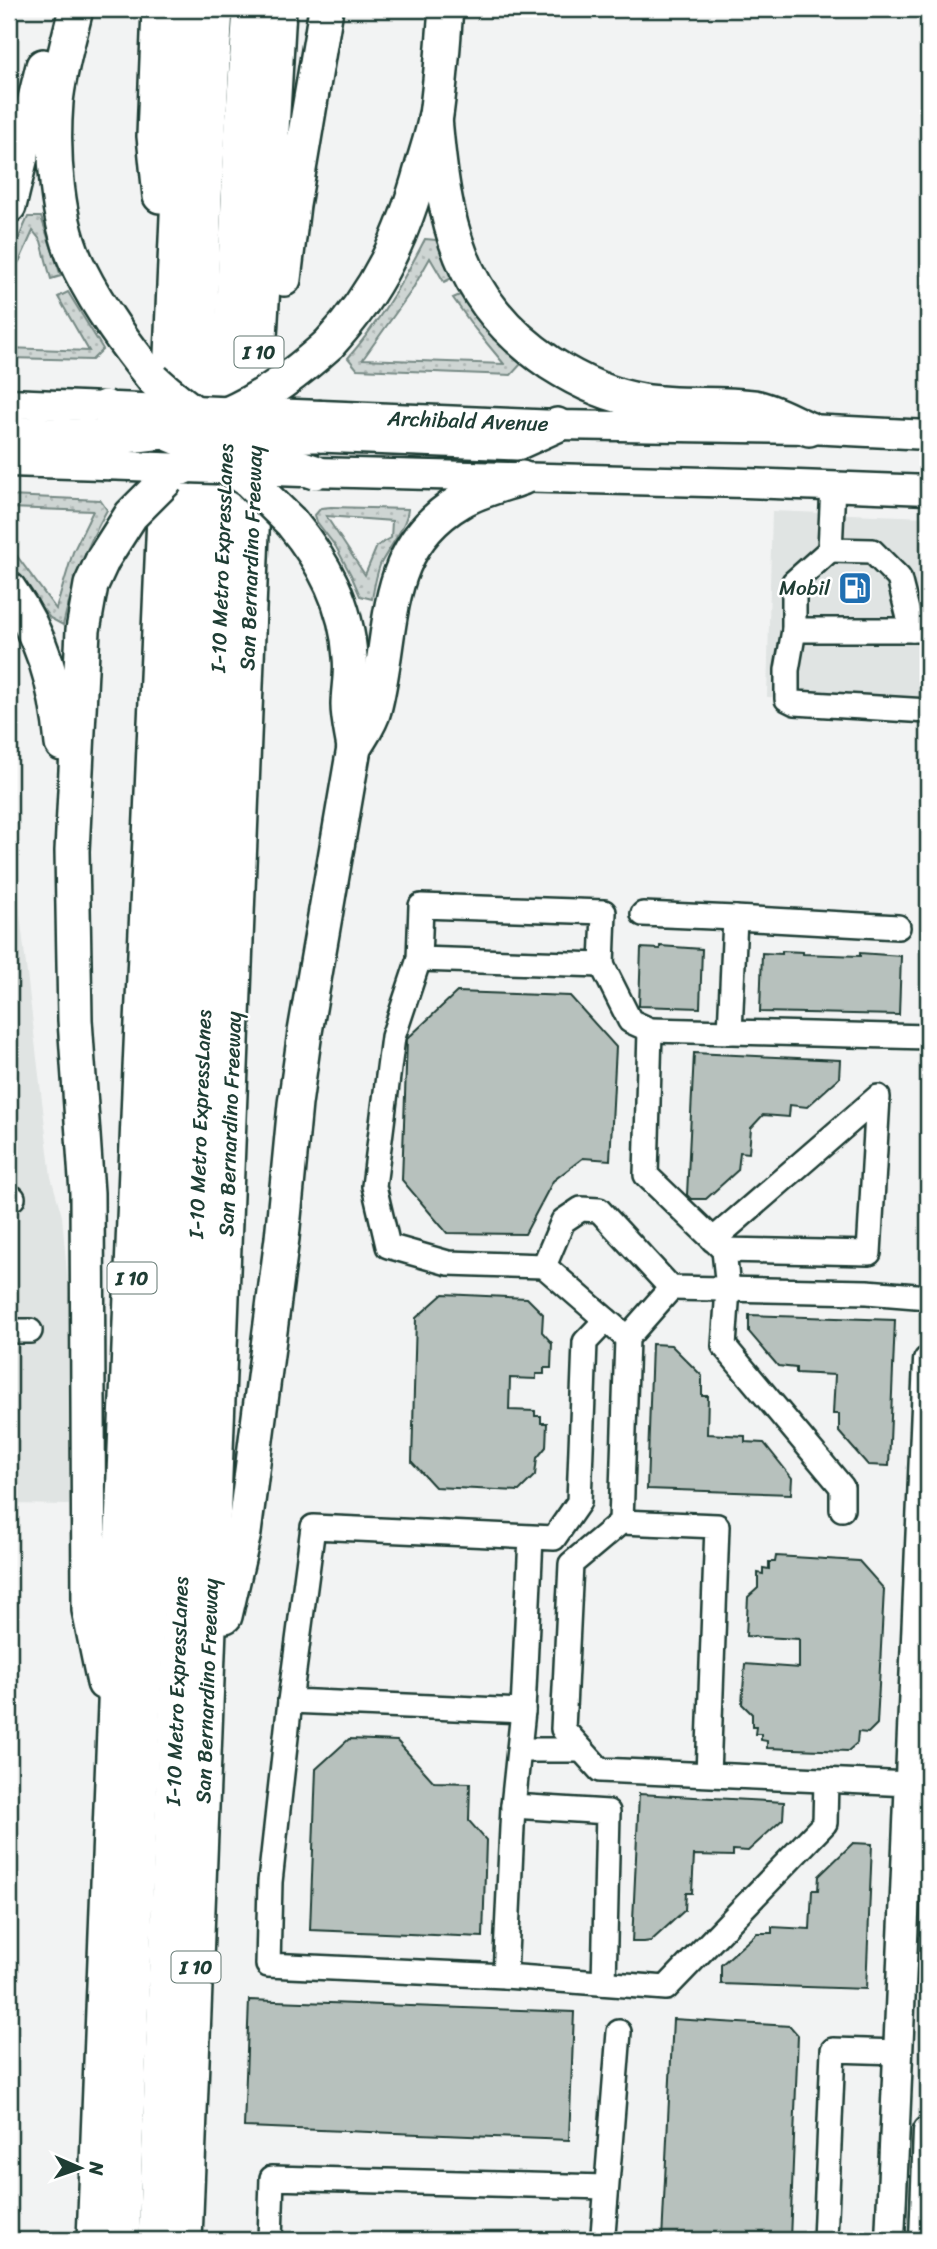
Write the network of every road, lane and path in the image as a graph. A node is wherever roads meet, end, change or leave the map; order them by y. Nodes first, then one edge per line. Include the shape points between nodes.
1 (56, 9) edge
2 (76, 9) edge
3 (159, 9) edge
4 (186, 9) edge
5 (216, 9) edge
6 (250, 9) edge
7 (279, 9) edge
8 (326, 9) edge
9 (446, 9) edge
10 (435, 118) junction
11 (9, 206) edge
12 (172, 317) junction
13 (9, 403) edge
14 (557, 425) joint
15 (808, 429) junction
16 (9, 433) edge
17 (928, 435) edge
18 (104, 436) junction
19 (208, 439) junction
20 (9, 462) edge
21 (315, 472) joint
22 (522, 478) junction
23 (832, 486) junction
24 (928, 490) edge
25 (830, 550) junction
26 (9, 589) edge
27 (794, 630) junction
28 (920, 630) edge
29 (246, 695) junction
30 (928, 711) edge
31 (354, 748) junction
32 (72, 851) junction
33 (643, 914) dead end
34 (734, 918) junction
35 (898, 927) dead end
36 (419, 959) junction
37 (602, 965) junction
38 (650, 1030) junction
39 (730, 1032) junction
40 (928, 1037) edge
41 (719, 1245) junction
42 (869, 1253) junction
43 (544, 1266) junction
44 (671, 1288) junction
45 (728, 1289) junction
46 (867, 1292) junction
47 (928, 1297) edge
48 (606, 1320) junction
49 (627, 1338) junction
50 (928, 1361) edge
51 (842, 1509) dead end
52 (621, 1522) junction
53 (542, 1538) junction
54 (583, 1553) junction
55 (207, 1693) junction
56 (290, 1702) junction
57 (523, 1711) junction
58 (114, 1730) junction
59 (580, 1749) junction
60 (520, 1750) junction
61 (708, 1775) junction
62 (826, 1780) junction
63 (911, 1784) junction
64 (513, 1807) junction
65 (505, 1976) junction
66 (604, 1983) junction
67 (619, 2032) dead end
68 (899, 2052) junction
69 (928, 2131) edge
70 (606, 2187) junction
71 (94, 2240) edge
72 (122, 2240) edge
73 (155, 2240) edge
74 (185, 2240) edge
75 (270, 2240) edge
76 (605, 2240) edge
77 (825, 2240) edge
78 (890, 2240) edge
79 (924, 2240) edge

1 - 11 highway
2 - 19 highway, bridge via 56,100 55,143 63,216 79,268 104,313 154,380
3 - 12 highway via 154,136
4 - 12 highway, I 10
5 - 72 highway, I-10 Metro ExpressLanes
6 - 73 highway, I-10 Metro ExpressLanes via 224,497
7 - 29 highway, San Bernardino Freeway / I 10
8 - 29 highway via 293,205 279,328 269,599
9 - 10 highway
10 - 15 highway via 443,194 458,250 475,286 518,339 568,373 624,397 757,407
10 - 19 highway, bridge via 406,222 391,257 350,322 275,389
12 - 58 highway, I 10
13 - 18 main road
14 - 15 main road, Archibald Avenue
14 - 19 highway, bridge via 517,443 321,425 293,436
15 - 17 main road, Archibald Avenue
16 - 18 highway
18 - 19 highway, bridge
18 - 19 main road, bridge
18 - 20 main road
19 - 21 highway, bridge
19 - 31 highway, bridge via 291,522 333,585 345,619 351,658 348,706
19 - 32 highway, bridge via 131,515 92,586 83,630
21 - 22 main road
22 - 23 main road
22 - 31 highway via 463,500 439,516 414,544 394,595 374,712
23 - 24 main road
23 - 25 lane
25 - 27 lane via 794,582
25 - 28 lane via 872,551 898,578
26 - 32 highway via 40,643 50,673 60,720 63,800
27 - 28 lane
27 - 30 lane via 787,699
29 - 55 highway, San Bernardino Freeway / I 10
31 - 55 highway via 303,1044 244,1533
32 - 58 highway via 75,1020 88,1193 89,1610
33 - 34 lane
34 - 35 lane
34 - 39 lane
36 - 37 lane
36 - 37 lane via 421,906 604,912
36 - 43 lane via 393,1037 374,1186 388,1246 448,1263
37 - 38 lane via 630,1021
38 - 39 lane
38 - 41 lane via 646,1175
39 - 40 lane
41 - 42 lane
41 - 42 lane via 878,1097
41 - 45 lane
42 - 46 lane
43 - 44 lane via 563,1221 581,1209 599,1209
43 - 48 lane
44 - 45 lane
44 - 49 lane
45 - 46 lane
45 - 51 lane via 724,1346 842,1486
46 - 47 lane
48 - 49 lane
48 - 53 lane via 585,1342 579,1502
49 - 52 lane
50 - 63 main road
52 - 54 lane
52 - 61 lane via 717,1526
53 - 54 lane
53 - 56 lane via 313,1527
53 - 57 lane
54 - 59 lane via 571,1564 563,1728
55 - 74 highway, San Bernardino Freeway / I 10
56 - 57 lane
56 - 65 lane via 270,1882 268,1965
57 - 60 lane
58 - 71 highway, I 10
59 - 60 lane
59 - 61 lane via 600,1770
60 - 64 lane
61 - 62 lane
62 - 63 lane
62 - 66 lane via 825,1824 666,1987
63 - 68 main road
64 - 65 lane
64 - 66 lane via 608,1812
65 - 66 lane
67 - 70 lane
68 - 77 lane via 833,2050
68 - 78 main road
69 - 79 main road
70 - 75 lane via 272,2178
70 - 76 lane

